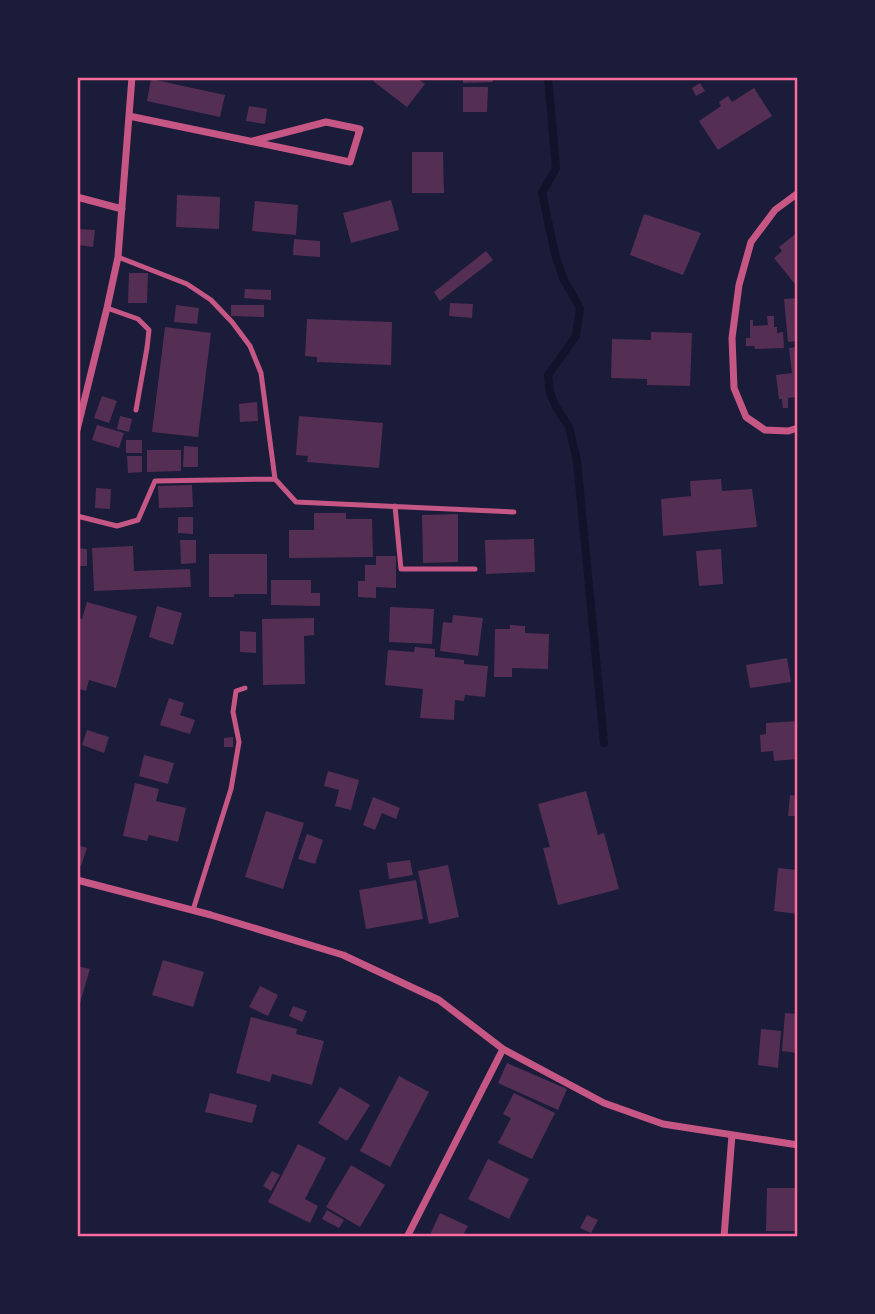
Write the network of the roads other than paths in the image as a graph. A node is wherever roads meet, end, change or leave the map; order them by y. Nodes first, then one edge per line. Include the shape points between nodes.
1 (132, 77) edge
2 (129, 116) junction
3 (253, 141) junction
4 (798, 193) edge
5 (77, 197) edge
6 (122, 209) junction
7 (118, 257) junction
8 (107, 308) junction
9 (135, 410) dead end
10 (798, 428) edge
11 (77, 430) edge
12 (275, 479) junction
13 (395, 506) junction
14 (514, 512) dead end
15 (77, 516) edge
16 (475, 569) dead end
17 (245, 688) dead end
18 (77, 880) edge
19 (193, 910) junction
20 (503, 1049) junction
21 (732, 1135) junction
22 (798, 1145) edge
23 (407, 1237) edge
24 (723, 1237) edge

1 - 2 street
2 - 3 street
2 - 6 street
3 - 3 street via 350,162 360,129 326,122
4 - 10 street via 775,210 751,242 732,338 734,388 746,417 765,430
5 - 6 street
6 - 7 street
7 - 8 street
7 - 12 lane via 187,284 211,300 250,346 261,373
8 - 9 lane via 138,319 149,330
8 - 11 street
12 - 13 lane via 296,502
12 - 15 lane via 155,481 138,520 117,526
13 - 14 lane
13 - 16 lane via 401,569
17 - 19 lane via 236,691 233,712 239,742 232,789
18 - 19 street
19 - 20 street via 343,954 439,1000
20 - 21 street via 604,1102 663,1125
20 - 23 street
21 - 22 street
21 - 24 street

